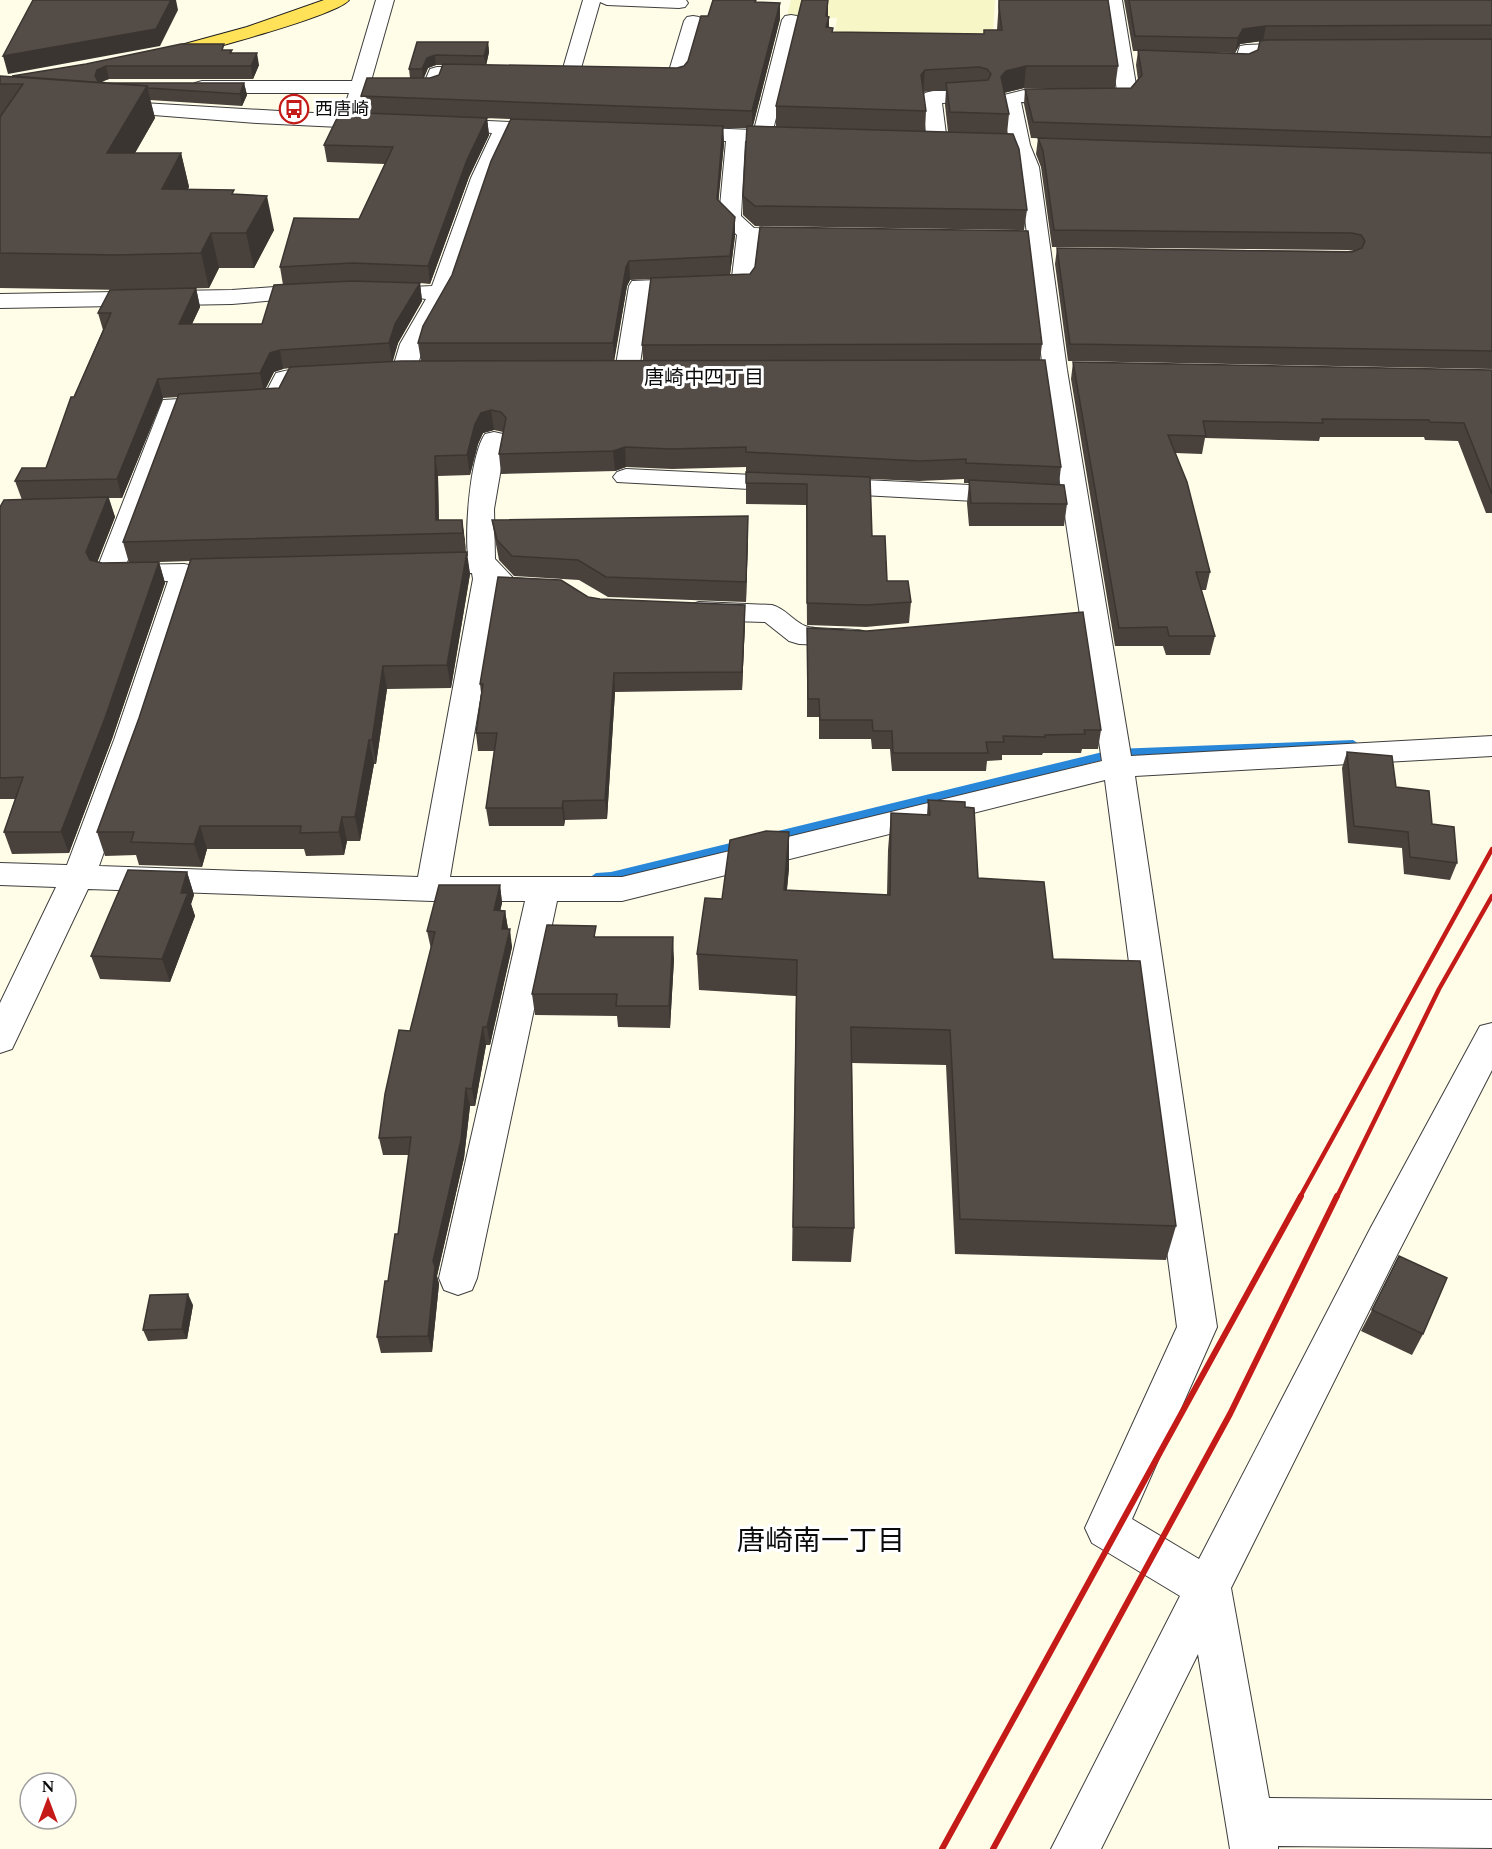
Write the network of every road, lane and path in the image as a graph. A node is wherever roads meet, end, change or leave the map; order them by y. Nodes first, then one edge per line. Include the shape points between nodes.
1 (340, 0) edge
2 (385, 0) edge
3 (592, 0) edge
4 (607, 0) edge
5 (1113, 0) edge
6 (684, 1) edge
7 (791, 20) dead end
8 (1322, 48) edge
9 (1192, 59) edge
10 (144, 60) edge
11 (503, 74) edge
12 (548, 75) edge
13 (570, 75) junction
14 (594, 75) edge
15 (630, 76) edge
16 (186, 87) edge
17 (360, 87) junction
18 (978, 97) edge
19 (94, 106) edge
20 (350, 121) junction
21 (397, 123) edge
22 (421, 124) edge
23 (504, 128) junction
24 (570, 130) edge
25 (665, 133) edge
26 (736, 135) junction
27 (762, 136) junction
28 (809, 138) edge
29 (914, 141) edge
30 (937, 142) junction
31 (960, 143) edge
32 (995, 144) edge
33 (1020, 145) junction
34 (1043, 146) edge
35 (748, 234) junction
36 (830, 236) edge
37 (1015, 238) edge
38 (1039, 247) junction
39 (1064, 255) edge
40 (332, 291) edge
41 (398, 292) edge
42 (441, 293) junction
43 (0, 301) edge
44 (463, 371) edge
45 (627, 371) edge
46 (382, 372) junction
47 (494, 439) dead end
48 (626, 477) dead end
49 (1055, 497) junction
50 (482, 564) junction
51 (398, 566) edge
52 (569, 588) edge
53 (670, 610) edge
54 (877, 637) edge
55 (1492, 746) edge
56 (1118, 767) junction
57 (0, 874) edge
58 (79, 876) junction
59 (432, 889) junction
60 (543, 891) junction
61 (1492, 1036) edge
62 (0, 1039) edge
63 (458, 1278) dead end
64 (1209, 1589) junction
65 (1492, 1824) edge
66 (1252, 1836) edge
67 (1075, 1849) edge

1 - 10 main road via 285,22
2 - 17 street
3 - 13 street
4 - 6 street
5 - 33 street via 1130,59 1128,91 1122,97 1011,99
6 - 15 street via 682,11 699,27 677,77
7 - 27 street
8 - 9 street via 1246,50 1246,61
11 - 17 street via 436,73 432,87
12 - 13 street
13 - 14 street
16 - 17 street
17 - 20 street
18 - 30 street via 932,97
19 - 20 street
20 - 21 street
22 - 23 street
23 - 24 street
23 - 42 street via 481,178
25 - 26 street
26 - 27 street
26 - 35 street via 730,217
27 - 28 street
29 - 30 street
30 - 31 street
32 - 33 street
33 - 34 street
33 - 38 street via 1029,167
35 - 36 street
35 - 45 street via 742,283 640,286
37 - 38 street
38 - 39 street
38 - 49 street via 1054,370
40 - 43 street
41 - 42 street
42 - 46 street via 412,344
44 - 46 street
46 - 58 street via 284,378 274,401 172,405 125,507 109,574 195,572
47 - 50 street via 482,495
48 - 49 street
49 - 56 street
50 - 51 street
50 - 52 street via 505,586
50 - 59 street via 487,579
53 - 54 street via 772,614 800,635
55 - 56 street
56 - 60 street via 649,884 622,889
56 - 64 street via 1197,1327 1107,1528
57 - 58 street
58 - 59 street
58 - 62 street
59 - 60 street
60 - 63 street
61 - 64 street
64 - 66 street
64 - 67 street
65 - 66 street

